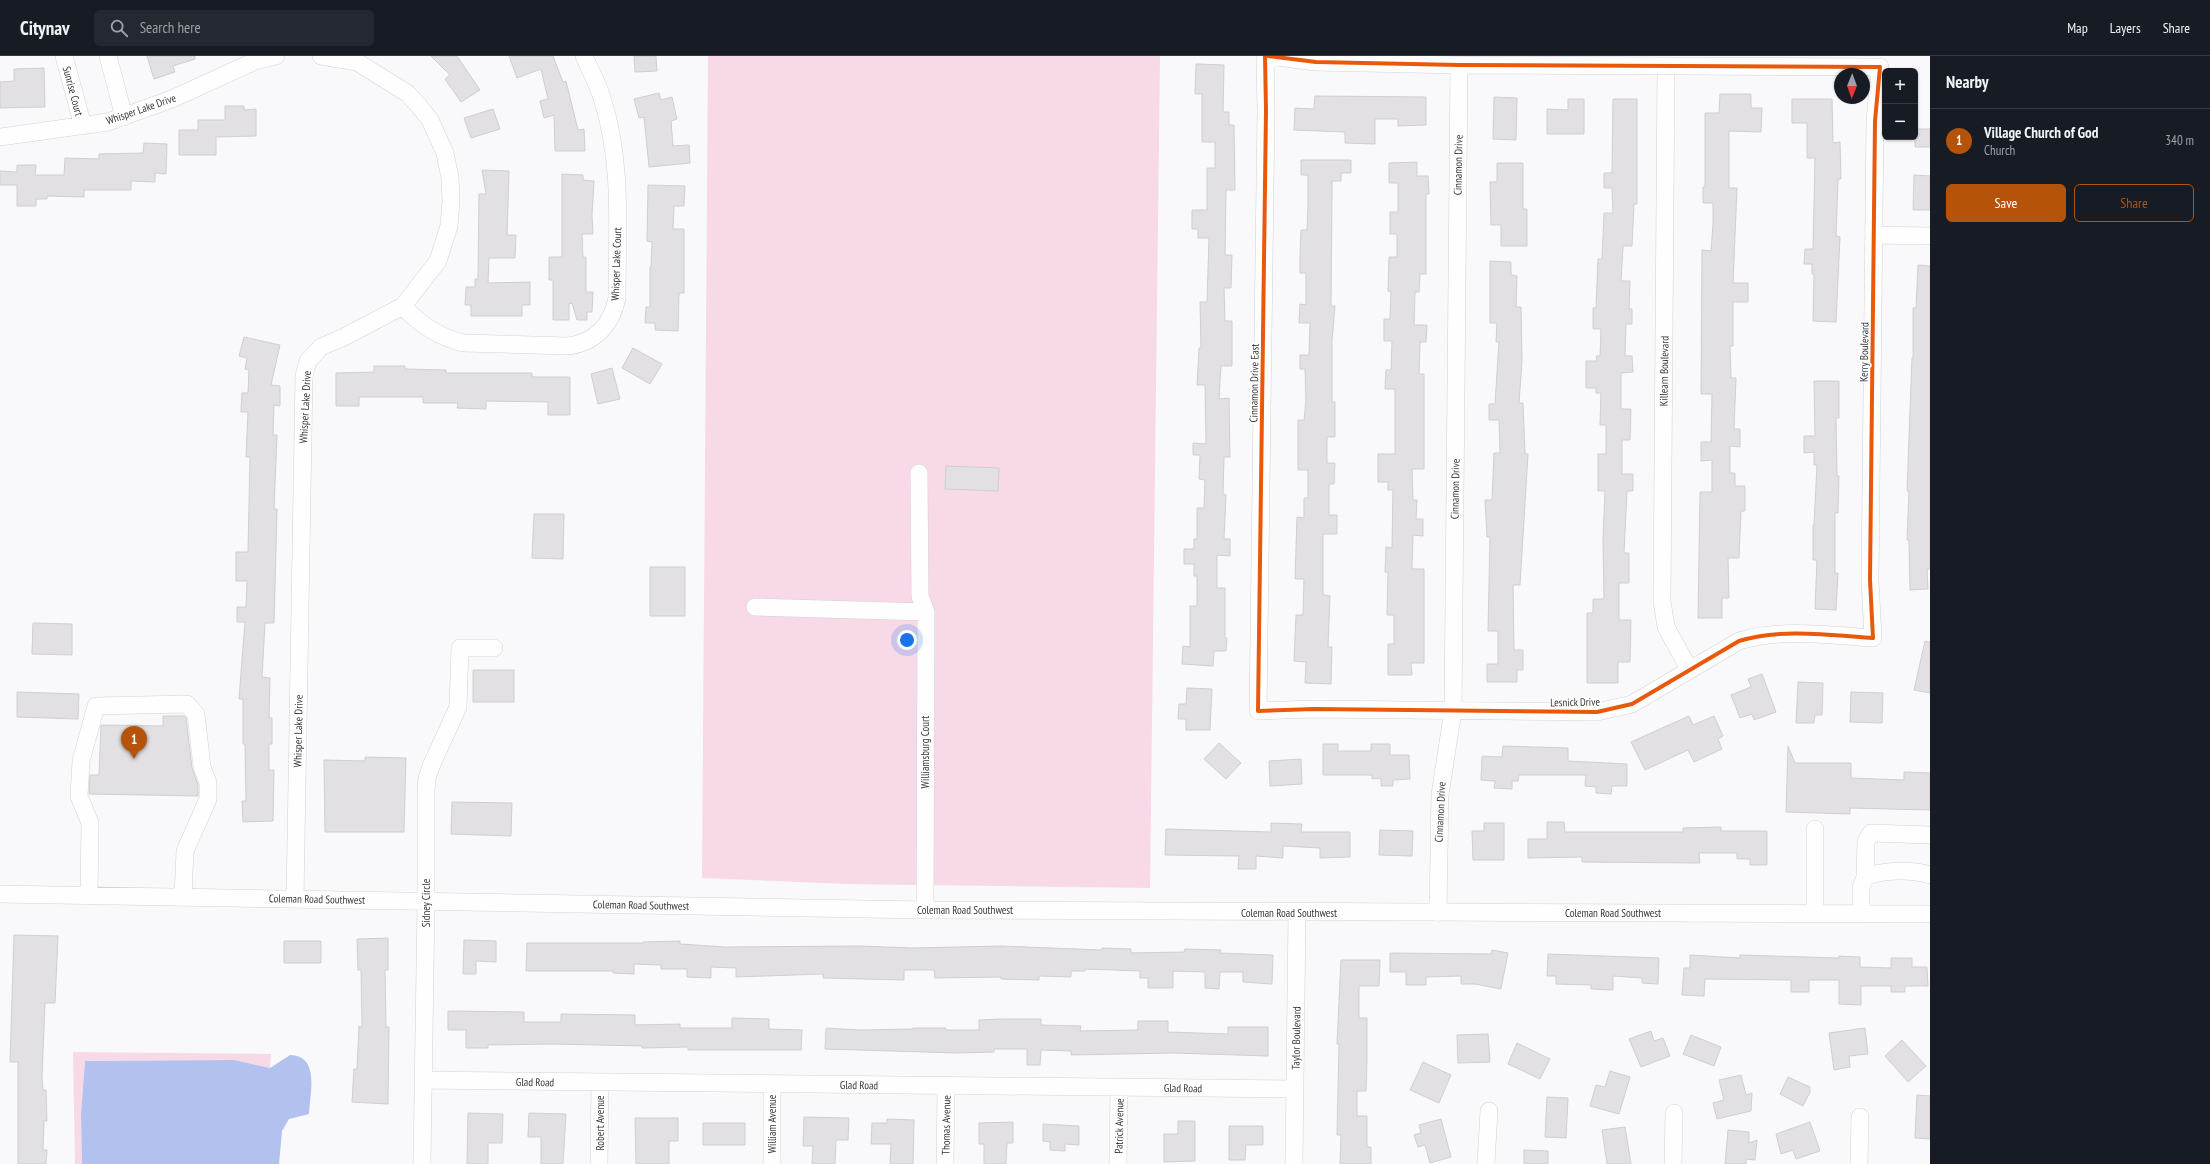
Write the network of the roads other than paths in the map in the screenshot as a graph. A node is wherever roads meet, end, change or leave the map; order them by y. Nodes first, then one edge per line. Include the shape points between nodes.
1 (64, 56) edge
2 (108, 56) edge
3 (276, 56) edge
4 (322, 56) edge
5 (584, 56) edge
6 (1265, 56) edge
7 (1268, 56) edge
8 (357, 59) edge
9 (1460, 65) junction
10 (1666, 66) junction
11 (124, 117) junction
12 (82, 126) junction
13 (0, 137) edge
14 (1875, 235) junction
15 (1930, 236) edge
16 (403, 306) junction
17 (919, 473) dead end
18 (755, 607) dead end
19 (926, 612) junction
20 (1873, 638) joint
21 (494, 648) dead end
22 (1689, 669) junction
23 (1453, 710) junction
24 (1258, 711) joint
25 (1815, 829) dead end
26 (1930, 835) edge
27 (1930, 876) edge
28 (1865, 877) junction
29 (0, 894) edge
30 (89, 896) junction
31 (183, 897) junction
32 (295, 899) junction
33 (426, 902) junction
34 (925, 910) junction
35 (1297, 913) junction
36 (1438, 913) junction
37 (1815, 914) junction
38 (1861, 914) junction
39 (1930, 914) edge
40 (423, 1080) junction
41 (600, 1082) junction
42 (772, 1084) junction
43 (946, 1087) junction
44 (1119, 1088) junction
45 (1296, 1089) junction
46 (1489, 1111) dead end
47 (1674, 1113) dead end
48 (1860, 1117) dead end
49 (422, 1164) edge
50 (599, 1164) edge
51 (772, 1164) edge
52 (945, 1164) edge
53 (1118, 1164) edge
54 (1294, 1164) edge
55 (1486, 1164) edge
56 (1673, 1164) edge
57 (1859, 1164) edge

1 - 12 street, Sunrise Court
2 - 11 street
3 - 11 street, Whisper Lake Drive via 232,71 172,99
4 - 8 street, Whisper Lake Drive
5 - 16 street, Whisper Lake Court via 602,97 616,156 617,298 615,309 604,329 580,344 568,346 463,343 451,340 419,323
6 - 24 street, Cinnamon Drive East
7 - 9 street via 1316,62
8 - 16 street, Whisper Lake Drive via 407,92 432,126 448,164 451,200 449,226 443,247 438,261
9 - 10 street
9 - 23 street, Cinnamon Drive
10 - 14 street, Kerry Boulevard via 1880,67 1875,121
10 - 22 street, Killearn Boulevard via 1662,601 1666,627
11 - 12 street, Whisper Lake Drive
12 - 13 street, Whisper Lake Drive
14 - 15 street
14 - 20 street, Kerry Boulevard via 1870,580
16 - 32 street, Whisper Lake Drive via 321,347 308,361 304,376
17 - 19 street, Williamsburg Court via 920,596
18 - 19 street
19 - 34 street, Williamsburg Court
20 - 22 street, Lesnick Drive via 1822,635 1751,637
21 - 33 street, Sidney Circle via 460,648 458,707 427,778
22 - 23 street, Lesnick Drive via 1632,704 1609,710 1583,713
23 - 24 street, Lesnick Drive
23 - 36 street, Cinnamon Drive via 1440,795
25 - 37 street
26 - 28 street via 1872,833 1866,841
27 - 28 street via 1922,873 1878,872
28 - 38 street via 1861,888
29 - 30 street, Coleman Road Southwest
30 - 31 street, Coleman Road Southwest
30 - 31 street via 90,823 79,796 81,761 96,706 187,704 196,714 202,767 208,783 208,799 185,852
31 - 32 street, Coleman Road Southwest
32 - 33 street, Coleman Road Southwest
33 - 34 street, Coleman Road Southwest
33 - 40 street, Sidney Circle
34 - 35 street, Coleman Road Southwest
35 - 36 street, Coleman Road Southwest
35 - 45 street, Taylor Boulevard
36 - 37 street, Coleman Road Southwest
37 - 38 street, Coleman Road Southwest
38 - 39 street, Coleman Road Southwest
40 - 41 street, Glad Road
40 - 49 street, Sidney Circle
41 - 42 street, Glad Road
41 - 50 street, Robert Avenue
42 - 43 street, Glad Road
42 - 51 street, William Avenue
43 - 44 street, Glad Road
43 - 52 street, Thomas Avenue
44 - 45 street, Glad Road
44 - 53 street, Patrick Avenue
45 - 54 street, Taylor Boulevard
46 - 55 street
47 - 56 street
48 - 57 street

